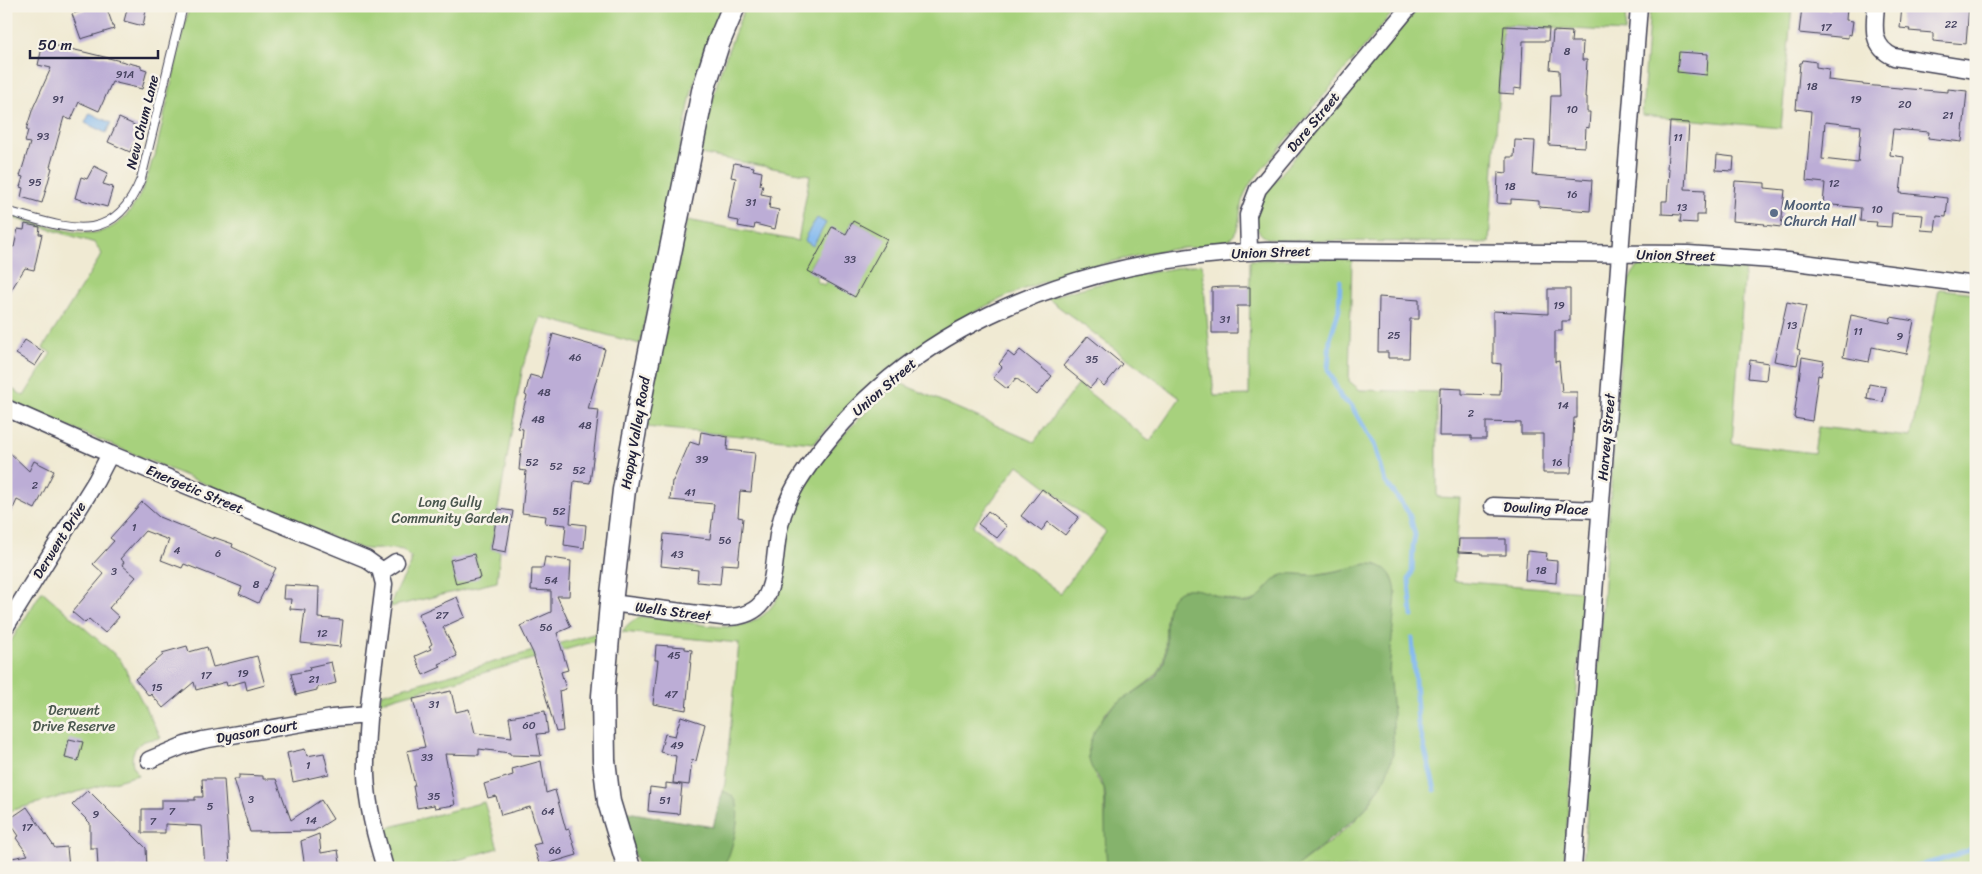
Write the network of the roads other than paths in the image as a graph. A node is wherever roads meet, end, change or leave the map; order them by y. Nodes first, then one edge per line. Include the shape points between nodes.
1 (183, 6) edge
2 (734, 6) edge
3 (1410, 6) edge
4 (1639, 6) edge
5 (1876, 6) edge
6 (1976, 70) edge
7 (6, 211) edge
8 (1249, 251) junction
9 (1620, 254) junction
10 (1976, 285) edge
11 (6, 408) edge
12 (110, 454) junction
13 (1493, 506) dead end
14 (1600, 510) junction
15 (396, 562) dead end
16 (381, 572) junction
17 (611, 603) junction
18 (736, 617) joint
19 (6, 626) edge
20 (369, 715) junction
21 (149, 760) dead end
22 (385, 868) edge
23 (629, 868) edge
24 (1573, 868) edge

1 - 7 lane, New Chum Lane via 141,179 121,211 105,223 89,229
2 - 17 street, Happy Valley Road via 712,60 696,122 626,481
3 - 8 street, Dare Street via 1258,189 1248,215
4 - 9 street, Harvey Street
5 - 6 street via 1874,32 1887,54
8 - 9 street, Union Street
8 - 18 street, Union Street via 1152,263 1048,289 983,317 924,353 855,411 802,475 780,526 773,578 767,596 752,612
9 - 10 street, Union Street via 1763,258
9 - 14 street, Harvey Street
11 - 12 street, Energetic Street
12 - 16 street, Energetic Street via 366,559
12 - 19 street, Derwent Drive
13 - 14 street, Dowling Place
14 - 24 street, Harvey Street
15 - 16 street
16 - 20 street via 384,584
17 - 18 street, Wells Street
17 - 23 street, Happy Valley Road via 604,696 604,760 609,802
20 - 21 street, Dyason Court via 332,718 203,740
20 - 22 street via 368,795 371,819

